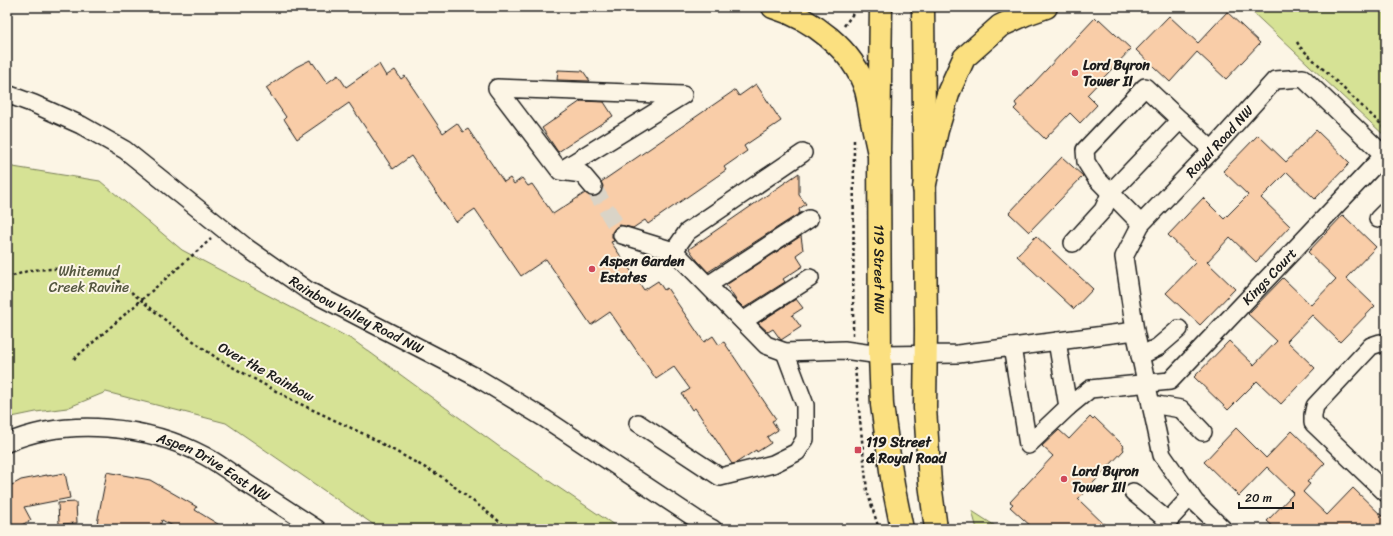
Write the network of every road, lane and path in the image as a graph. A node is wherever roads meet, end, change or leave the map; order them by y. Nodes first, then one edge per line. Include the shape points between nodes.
1 (773, 7) edge
2 (855, 7) edge
3 (881, 7) edge
4 (923, 7) edge
5 (1046, 7) edge
6 (833, 41) junction
7 (1297, 42) dead end
8 (7, 94) edge
9 (1180, 120) junction
10 (1386, 129) edge
11 (853, 131) dead end
12 (1212, 150) junction
13 (803, 153) dead end
14 (879, 154) junction
15 (1385, 156) edge
16 (560, 171) junction
17 (593, 187) tunnel mouth
18 (924, 188) junction
19 (1111, 192) junction
20 (809, 219) dead end
21 (1141, 224) junction
22 (622, 235) tunnel mouth
23 (212, 238) dead end
24 (1074, 243) dead end
25 (674, 251) junction
26 (7, 278) edge
27 (810, 278) dead end
28 (708, 285) junction
29 (743, 321) junction
30 (1179, 329) dead end
31 (1135, 331) junction
32 (1057, 341) junction
33 (1386, 345) edge
34 (1012, 347) junction
35 (854, 351) junction
36 (786, 352) junction
37 (880, 355) junction
38 (925, 355) junction
39 (1140, 356) junction
40 (74, 359) dead end
41 (1146, 384) junction
42 (1151, 404) junction
43 (1068, 407) junction
44 (638, 423) dead end
45 (1203, 432) dead end
46 (7, 443) edge
47 (1132, 492) dead end
48 (1386, 493) edge
49 (1190, 496) junction
50 (317, 529) edge
51 (509, 529) edge
52 (713, 529) edge
53 (879, 529) edge
54 (902, 529) edge
55 (936, 529) edge
56 (1223, 529) edge

1 - 6 main road via 800,17
2 - 6 path
3 - 14 main road, 119 Street NW
4 - 18 main road
5 - 18 main road via 1000,26 964,58 949,91 937,130
6 - 14 main road via 858,72 866,90
7 - 10 path
8 - 52 street, Rainbow Valley Road NW via 81,125 125,150 247,248 306,290 476,377 544,418
9 - 12 street
9 - 19 street
9 - 19 street via 1145,87 1085,150 1086,162 1096,178
11 - 35 path
12 - 15 street, Royal Road NW via 1274,80 1303,78
12 - 21 street, Royal Road NW
13 - 25 street via 688,232
14 - 37 main road, 119 Street NW
15 - 41 street, Kings Court via 1170,381
16 - 16 street via 573,163 683,95 497,88
16 - 17 street via 582,174
18 - 38 main road
19 - 21 street
19 - 24 street via 1103,210
20 - 28 street
21 - 31 street, Royal Road NW via 1124,257
22 - 25 street
23 - 40 path
25 - 28 street
26 - 51 path, Over the Rainbow via 30,270 74,268 113,277 218,359 442,477
27 - 29 street
28 - 29 street
29 - 36 street via 766,345
30 - 39 street via 1158,347
31 - 32 street
31 - 39 street, Royal Road NW
32 - 34 street
32 - 43 street
33 - 48 street via 1380,343 1371,346 1315,406 1313,423
34 - 38 street via 958,354
34 - 43 street, Kings Court via 1028,445
35 - 36 street
35 - 37 street
35 - 53 path via 867,491
36 - 44 street via 805,405 805,439 797,452 773,464 720,477
37 - 38 street
37 - 54 main road, 119 Street NW via 882,406
38 - 55 main road via 925,408
39 - 41 street, Royal Road NW
41 - 42 street, Royal Road NW
41 - 43 street, Kings Court via 1090,389
42 - 45 street via 1181,409
42 - 49 street, Royal Road NW via 1162,454
46 - 50 street, Aspen Drive East NW via 55,430 101,428 152,435 205,456
47 - 49 street via 1168,521
49 - 56 street, Royal Road NW

